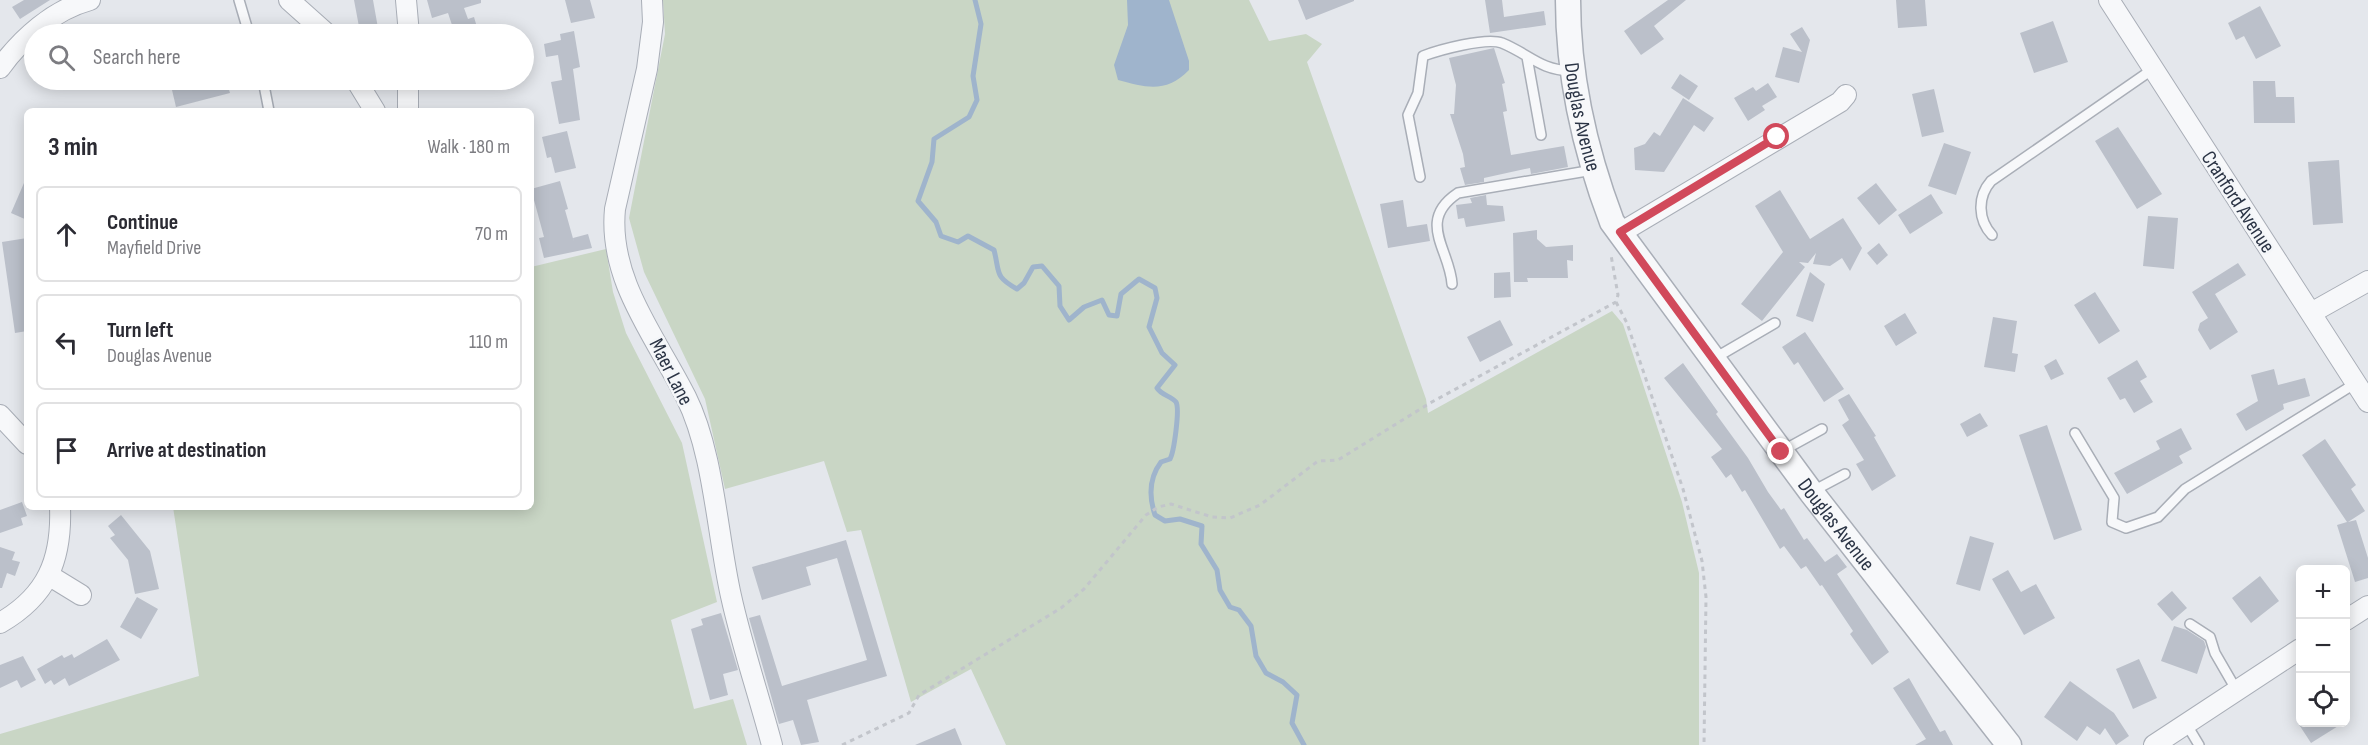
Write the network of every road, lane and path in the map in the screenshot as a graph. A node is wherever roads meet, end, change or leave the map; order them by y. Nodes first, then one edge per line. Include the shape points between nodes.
1 (90, 0) edge
2 (239, 0) edge
3 (289, 0) edge
4 (406, 0) edge
5 (652, 0) edge
6 (2109, 0) edge
7 (1573, 2) edge
8 (42, 24) edge
9 (246, 24) edge
10 (316, 24) edge
11 (408, 24) edge
12 (24, 39) edge
13 (1527, 57) junction
14 (0, 68) edge
15 (2153, 69) junction
16 (1574, 71) junction
17 (265, 90) edge
18 (362, 90) edge
19 (408, 90) edge
20 (1846, 95) dead end
21 (268, 108) edge
22 (373, 108) edge
23 (408, 108) edge
24 (1540, 135) dead end
25 (1593, 170) junction
26 (1420, 177) dead end
27 (1616, 227) junction
28 (1992, 235) dead end
29 (2368, 281) edge
30 (1452, 284) dead end
31 (1616, 302) junction
32 (2312, 313) junction
33 (1775, 324) dead end
34 (1712, 360) junction
35 (2356, 383) junction
36 (2368, 402) edge
37 (0, 415) edge
38 (1822, 429) dead end
39 (2074, 433) dead end
40 (24, 441) edge
41 (1781, 452) junction
42 (1845, 474) dead end
43 (1812, 492) junction
44 (60, 510) edge
45 (50, 576) junction
46 (81, 597) dead end
47 (2368, 606) edge
48 (2349, 619) edge
49 (0, 623) edge
50 (2190, 624) dead end
51 (2296, 652) edge
52 (2237, 691) junction
53 (2187, 725) junction
54 (772, 745) edge
55 (842, 745) edge
56 (1704, 745) edge
57 (2009, 745) edge
58 (2154, 745) edge
59 (2199, 745) edge

1 - 8 street
2 - 9 lane
3 - 10 street
4 - 11 street
5 - 54 street, Maer Lane via 647,69 615,209 618,256 631,297 693,413 731,597
6 - 15 street, Cranford Avenue
7 - 16 street, Douglas Avenue
12 - 14 street
13 - 16 lane via 1552,71
13 - 24 lane
13 - 26 lane via 1494,41 1424,56 1418,93 1408,115
15 - 28 lane via 1991,180 1981,204 1983,225
15 - 32 street, Cranford Avenue
16 - 25 street, Douglas Avenue via 1579,115
17 - 21 lane
18 - 22 street
19 - 23 street
20 - 27 street via 1840,102
25 - 27 street, Douglas Avenue
25 - 30 lane via 1458,193 1448,200 1437,222 1439,245 1448,262
27 - 31 path via 1608,241
27 - 34 street, Douglas Avenue
29 - 32 street
31 - 55 path via 1430,403 1338,460 1318,461 1260,505 1230,518 1212,517 1171,504 1158,507 1146,515 1084,590 1061,608 919,695 909,713
31 - 56 path via 1627,323 1679,479 1702,561 1706,597
32 - 35 street, Cranford Avenue
33 - 34 lane
34 - 41 street, Douglas Avenue
35 - 36 street, Cranford Avenue
35 - 39 lane via 2185,489 2158,517 2126,528 2112,522 2114,498
37 - 40 street
38 - 41 lane
41 - 43 street, Douglas Avenue
42 - 43 lane
43 - 57 street, Douglas Avenue
44 - 45 street via 60,538
45 - 46 street
45 - 49 street via 26,604
47 - 48 street
50 - 52 lane via 2210,637
51 - 52 street
52 - 53 street
53 - 58 street
53 - 59 lane

